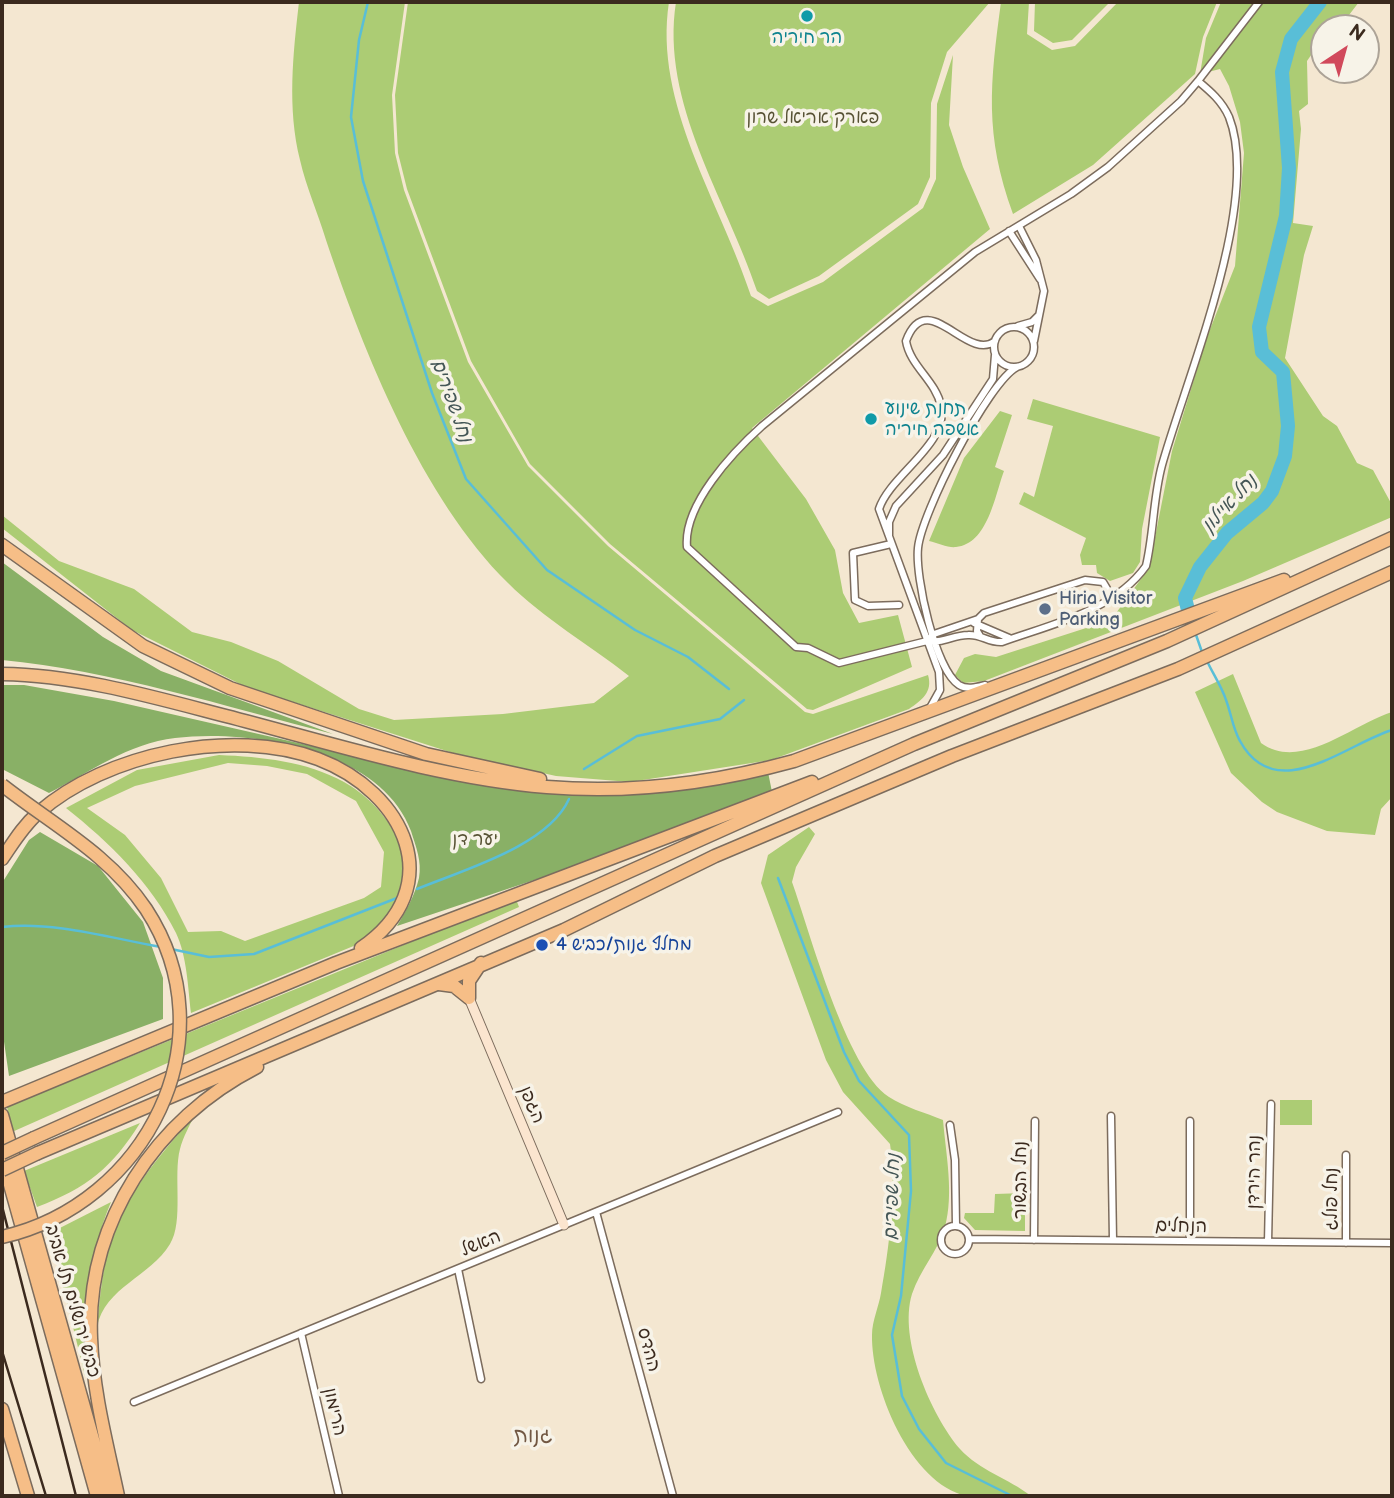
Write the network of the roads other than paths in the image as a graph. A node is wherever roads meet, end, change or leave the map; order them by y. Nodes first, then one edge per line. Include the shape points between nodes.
1 (1259, 2) edge
2 (1198, 81) junction
3 (1019, 226) junction
4 (1009, 231) junction
5 (1044, 290) junction
6 (1044, 300) junction
7 (1013, 327) junction
8 (995, 341) junction
9 (1034, 343) junction
10 (995, 355) junction
11 (1017, 367) junction
12 (1392, 538) edge
13 (890, 543) junction
14 (2, 545) edge
15 (1392, 572) edge
16 (1112, 597) junction
17 (899, 605) dead end
18 (1215, 613) junction
19 (978, 621) junction
20 (934, 634) junction
21 (981, 636) junction
22 (1011, 639) junction
23 (928, 641) junction
24 (937, 643) junction
25 (2, 674) edge
26 (1021, 678) junction
27 (911, 720) junction
28 (914, 744) junction
29 (2, 785) edge
30 (592, 789) junction
31 (2, 859) edge
32 (335, 963) junction
33 (481, 963) junction
34 (435, 984) junction
35 (469, 998) junction
36 (351, 1019) junction
37 (2, 1102) edge
38 (1270, 1104) dead end
39 (838, 1112) dead end
40 (2, 1115) edge
41 (1111, 1116) dead end
42 (1035, 1121) dead end
43 (1190, 1121) dead end
44 (950, 1125) dead end
45 (2, 1154) edge
46 (1346, 1155) dead end
47 (2, 1170) edge
48 (596, 1212) junction
49 (564, 1225) junction
50 (956, 1226) junction
51 (2, 1237) edge
52 (969, 1239) junction
53 (1034, 1240) junction
54 (1113, 1240) junction
55 (1190, 1241) junction
56 (1268, 1242) junction
57 (1346, 1242) junction
58 (1392, 1243) edge
59 (458, 1269) junction
60 (301, 1334) junction
61 (481, 1379) dead end
62 (134, 1402) dead end
63 (2, 1409) edge
64 (28, 1496) edge
65 (97, 1496) edge
66 (109, 1496) edge
67 (118, 1496) edge
68 (339, 1496) edge
69 (673, 1496) edge

1 - 2 street
2 - 3 street via 1108,167
2 - 16 street via 1216,96 1229,118 1235,172 1230,229 1219,287 1161,470 1146,565
3 - 4 street
3 - 5 street
4 - 5 street
4 - 23 street via 975,252 736,449 707,489 687,542 692,552 796,647 839,663
5 - 6 street
6 - 7 street via 1038,317
6 - 9 street
7 - 8 street via 1001,331
7 - 9 street via 1028,333
8 - 10 street
8 - 13 street via 976,346 934,321 919,324 909,334 910,356 933,386 942,410 941,424 882,501 879,509
9 - 11 street via 1031,358
10 - 11 street via 1004,365
10 - 13 street via 993,379 956,436 896,506 889,522
11 - 20 street via 1003,378 963,440 924,522 918,569 921,599
12 - 18 highway
13 - 17 street via 853,553 853,591 860,604
13 - 23 street
14 - 30 highway via 143,646 230,688 426,754
15 - 33 highway via 1178,669 952,756 715,856 564,930
16 - 19 street via 1103,582 1095,579 992,609
16 - 22 street
18 - 26 highway via 1160,626
18 - 28 highway via 1167,641
19 - 20 street
19 - 21 street
19 - 22 street
20 - 23 street
20 - 24 street
21 - 22 street via 992,643
21 - 24 street via 970,634
23 - 24 street
23 - 27 street via 940,690 934,704
24 - 26 street via 952,677 966,688
25 - 30 highway via 123,691 422,767 521,784
26 - 27 highway
27 - 30 highway via 748,773 680,784
28 - 32 highway
28 - 45 highway, bridge
29 - 51 highway, bridge via 107,862 145,908 166,950 174,979 178,1041 163,1106 124,1167 64,1213
31 - 32 highway via 30,821 53,801 137,761 206,746 259,747 317,758 344,772 376,799 402,830 410,862 406,895 397,916 377,937
32 - 37 highway
33 - 34 highway
33 - 35 highway via 470,981
34 - 35 highway via 454,986
34 - 36 highway
35 - 49 street, הגפן
36 - 47 highway, bridge
36 - 67 highway via 208,1096 151,1153 121,1200 97,1265 90,1321 94,1374
38 - 56 street, נהר הירדן
39 - 48 street, האשל
40 - 66 highway, כביש ירושלים תל אביב
41 - 54 street
42 - 53 street, נחל הבשור
43 - 55 street
44 - 50 street
45 - 65 highway
46 - 57 street, נחל פולג
48 - 49 street, האשל
48 - 69 street, ההדס
49 - 59 street, האשל
50 - 52 street via 964,1229
50 - 52 street via 942,1236 945,1250 962,1252
52 - 53 street, הנחלים
53 - 54 street, הנחלים
54 - 55 street, הנחלים
55 - 56 street, הנחלים
56 - 57 street, הנחלים
57 - 58 street, הנחלים
59 - 60 street, האשל
59 - 61 street
60 - 62 street, האשל
60 - 68 street, הרימון
63 - 64 highway

